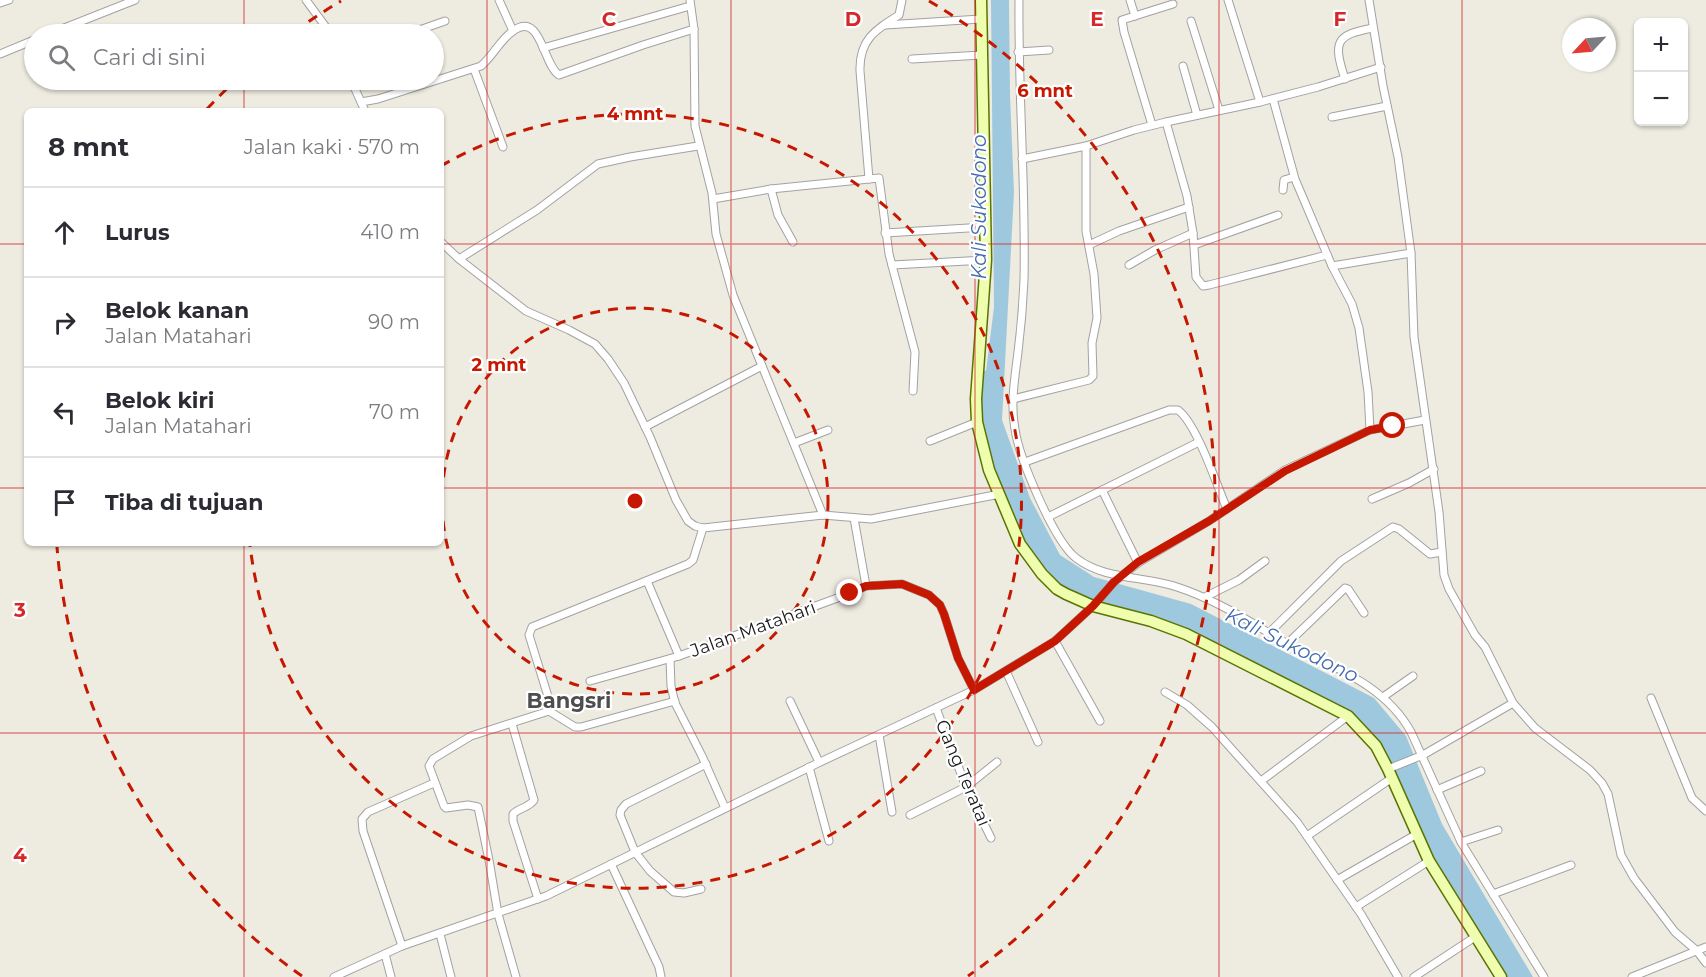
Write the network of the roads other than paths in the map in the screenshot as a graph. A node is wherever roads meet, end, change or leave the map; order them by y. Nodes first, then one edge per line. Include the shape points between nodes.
1 (9, 0) edge
2 (135, 0) edge
3 (306, 0) edge
4 (499, 0) edge
5 (902, 0) edge
6 (981, 0) edge
7 (1019, 0) edge
8 (1130, 0) edge
9 (1228, 0) edge
10 (1370, 0) edge
11 (0, 3) edge
12 (690, 3) edge
13 (1173, 4) dead end
14 (1135, 16) junction
15 (981, 19) junction
16 (445, 21) dead end
17 (1191, 21) dead end
18 (74, 24) edge
19 (324, 24) edge
20 (436, 24) edge
21 (882, 25) junction
22 (1373, 28) junction
23 (694, 29) junction
24 (513, 31) junction
25 (24, 44) edge
26 (543, 48) junction
27 (1049, 50) dead end
28 (1018, 52) junction
29 (0, 54) edge
30 (982, 55) junction
31 (912, 59) dead end
32 (1183, 66) dead end
33 (1380, 68) junction
34 (474, 69) junction
35 (444, 78) edge
36 (1345, 79) junction
37 (356, 90) edge
38 (404, 90) edge
39 (1273, 99) junction
40 (362, 102) junction
41 (1260, 102) junction
42 (1387, 106) junction
43 (364, 108) edge
44 (1219, 110) junction
45 (1197, 115) junction
46 (1332, 117) dead end
47 (1166, 122) junction
48 (1152, 125) junction
49 (698, 146) junction
50 (1086, 146) junction
51 (503, 147) dead end
52 (1022, 159) junction
53 (1294, 177) junction
54 (869, 180) junction
55 (771, 189) junction
56 (1283, 190) dead end
57 (713, 199) junction
58 (1189, 207) junction
59 (1278, 215) dead end
60 (985, 227) junction
61 (885, 232) junction
62 (1193, 233) junction
63 (793, 242) dead end
64 (1194, 244) junction
65 (444, 245) edge
66 (1089, 245) junction
67 (1411, 253) junction
68 (1327, 255) junction
69 (459, 259) junction
70 (986, 260) junction
71 (892, 265) junction
72 (1129, 265) dead end
73 (1332, 266) junction
74 (762, 366) junction
75 (913, 392) dead end
76 (1013, 399) junction
77 (1425, 420) junction
78 (977, 422) junction
79 (645, 426) junction
80 (828, 430) dead end
81 (1370, 430) junction
82 (930, 441) dead end
83 (1199, 442) junction
84 (794, 443) junction
85 (1025, 462) junction
86 (1434, 470) junction
87 (1102, 490) junction
88 (1000, 494) junction
89 (1372, 499) dead end
90 (1227, 509) junction
91 (823, 515) junction
92 (1048, 517) junction
93 (854, 518) junction
94 (703, 528) junction
95 (1442, 552) junction
96 (1265, 561) dead end
97 (1138, 562) junction
98 (1121, 576) junction
99 (646, 581) junction
100 (866, 586) junction
101 (1205, 597) junction
102 (1094, 605) junction
103 (1364, 613) dead end
104 (1269, 633) junction
105 (1055, 641) junction
106 (1287, 644) junction
107 (680, 656) junction
108 (670, 659) junction
109 (1006, 671) junction
110 (1413, 676) dead end
111 (590, 681) dead end
112 (974, 690) junction
113 (1165, 692) dead end
114 (1383, 697) junction
115 (1651, 698) dead end
116 (675, 701) junction
117 (790, 701) dead end
118 (1513, 703) junction
119 (936, 708) junction
120 (549, 711) junction
121 (1348, 716) junction
122 (1100, 721) dead end
123 (512, 724) junction
124 (879, 735) junction
125 (1038, 742) dead end
126 (1420, 756) junction
127 (819, 762) junction
128 (997, 762) dead end
129 (706, 764) junction
130 (809, 767) junction
131 (1481, 771) dead end
132 (1390, 772) junction
133 (1261, 781) junction
134 (434, 783) junction
135 (966, 787) junction
136 (1437, 790) junction
137 (724, 808) junction
138 (1706, 811) edge
139 (892, 812) dead end
140 (910, 815) dead end
141 (1498, 830) dead end
142 (1417, 834) junction
143 (1307, 836) junction
144 (991, 838) dead end
145 (828, 841) dead end
146 (1461, 842) junction
147 (635, 852) junction
148 (1429, 861) junction
149 (611, 864) junction
150 (1571, 865) dead end
151 (1337, 880) junction
152 (701, 890) dead end
153 (1493, 894) junction
154 (538, 898) junction
155 (1356, 907) junction
156 (498, 914) junction
157 (441, 934) junction
158 (1475, 937) junction
159 (402, 946) junction
160 (1706, 947) edge
161 (1697, 951) junction
162 (386, 957) junction
163 (1706, 963) edge
164 (334, 977) edge
165 (391, 977) edge
166 (451, 977) edge
167 (516, 977) edge
168 (661, 977) edge
169 (1398, 977) edge
170 (1414, 977) edge
171 (1501, 977) edge
172 (1544, 977) edge
173 (1632, 977) edge

1 - 11 street
2 - 18 street
3 - 19 street
4 - 24 street
5 - 21 street via 899,15
6 - 15 main road
7 - 28 street
8 - 14 street
9 - 41 street
10 - 22 street
12 - 23 street
12 - 26 street
13 - 14 street
14 - 48 street via 1122,20 1122,26
15 - 21 street
15 - 30 main road
16 - 20 street
17 - 44 street
21 - 54 street via 865,44 860,63
22 - 33 street
22 - 36 street via 1343,36 1340,63
23 - 26 street via 563,75 553,71
23 - 49 street via 694,117
24 - 26 street via 522,27 532,29
24 - 34 street via 488,60
25 - 29 street
27 - 28 street
28 - 52 street
30 - 31 street
30 - 60 main road
32 - 45 street
33 - 36 street
33 - 42 street
34 - 35 street
34 - 51 street
36 - 39 street
37 - 40 street
38 - 40 street
39 - 41 street
39 - 53 street
40 - 43 street
41 - 44 street
42 - 46 street
42 - 67 street
44 - 45 street
45 - 47 street
47 - 48 street
47 - 58 street
48 - 50 street
49 - 57 street
49 - 69 street via 598,164 554,198
50 - 52 street
50 - 66 street
52 - 76 street via 1023,295
53 - 56 street via 1284,180
53 - 68 street
54 - 55 street
54 - 61 street via 879,178
55 - 57 street
55 - 63 street via 778,214
57 - 74 street via 716,234 733,296
58 - 62 street
58 - 66 street
59 - 64 street
60 - 61 street
60 - 70 main road
61 - 71 street
62 - 64 street
62 - 72 street
64 - 68 street via 1196,277 1203,286
65 - 69 street
66 - 76 street via 1097,318 1092,343 1093,376
67 - 73 street
67 - 77 street via 1414,337
68 - 73 street
69 - 79 street via 526,311 595,344 624,383
70 - 71 street
70 - 78 main road
71 - 75 street via 915,352
73 - 81 street via 1352,304 1359,328
74 - 79 street
74 - 84 street
76 - 85 street via 1015,430
77 - 81 street
77 - 86 street
78 - 82 street
78 - 88 main road via 989,470
79 - 94 street via 684,514 694,526
80 - 84 street
81 - 90 street via 1285,471
83 - 85 street via 1185,417 1173,409
83 - 87 street
83 - 90 street
84 - 91 street
85 - 92 street
86 - 89 street
86 - 95 street
87 - 92 street
87 - 97 street
88 - 93 street via 871,519
88 - 102 main road via 1020,544 1042,574 1057,589
90 - 97 street
91 - 93 street
91 - 94 street
92 - 98 street via 1077,559 1092,569
93 - 100 street
94 - 99 street via 693,560
95 - 104 street via 1430,554 1393,527 1341,561
95 - 118 street via 1449,590 1485,647
96 - 101 street
97 - 98 street
98 - 101 street via 1176,586
98 - 102 street
99 - 107 street
99 - 120 street via 532,627 529,635 552,706
100 - 107 street, Jalan Matahari
100 - 112 street, Jalan Matahari via 902,584 929,595 940,605
101 - 104 street
102 - 105 street
102 - 121 main road via 1186,634
103 - 106 street via 1345,588
104 - 106 street
105 - 109 street
105 - 122 street
106 - 114 street
107 - 108 street, Jalan Matahari
108 - 111 street, Jalan Matahari
108 - 116 street
109 - 112 street
109 - 125 street
110 - 114 street
112 - 119 street
113 - 133 street via 1212,727
114 - 126 street via 1401,715
115 - 138 street via 1692,798
116 - 120 street via 580,727
116 - 129 street
117 - 127 street
118 - 126 street
118 - 161 street via 1535,728 1602,783 1621,855 1634,879 1675,932
119 - 124 street
119 - 135 street, Gang Teratai
120 - 123 street
121 - 132 main road via 1376,746
121 - 133 street
123 - 134 street via 471,736 433,759 429,766
123 - 154 street via 534,800 516,810 513,821
124 - 127 street
124 - 139 street
126 - 132 street
126 - 136 street
127 - 130 street
128 - 135 street
129 - 137 street
129 - 147 street via 621,810
130 - 137 street
130 - 145 street
131 - 136 street
132 - 142 main road
132 - 143 street
133 - 143 street
134 - 156 street via 446,808 478,807
134 - 159 street via 369,812 362,819
135 - 140 street
135 - 144 street, Gang Teratai
136 - 146 street
137 - 147 street
141 - 146 street
142 - 148 main road
142 - 151 street
143 - 151 street
146 - 153 street
147 - 149 street
147 - 152 street via 674,892
148 - 155 street
148 - 158 main road
149 - 154 street
149 - 168 street
150 - 153 street
151 - 155 street
153 - 172 street
154 - 156 street
155 - 169 street
156 - 157 street
156 - 167 street
157 - 159 street
157 - 166 street
158 - 170 street
158 - 171 main road
159 - 162 street
160 - 161 street
161 - 163 street
161 - 173 street
162 - 164 street
162 - 165 street

